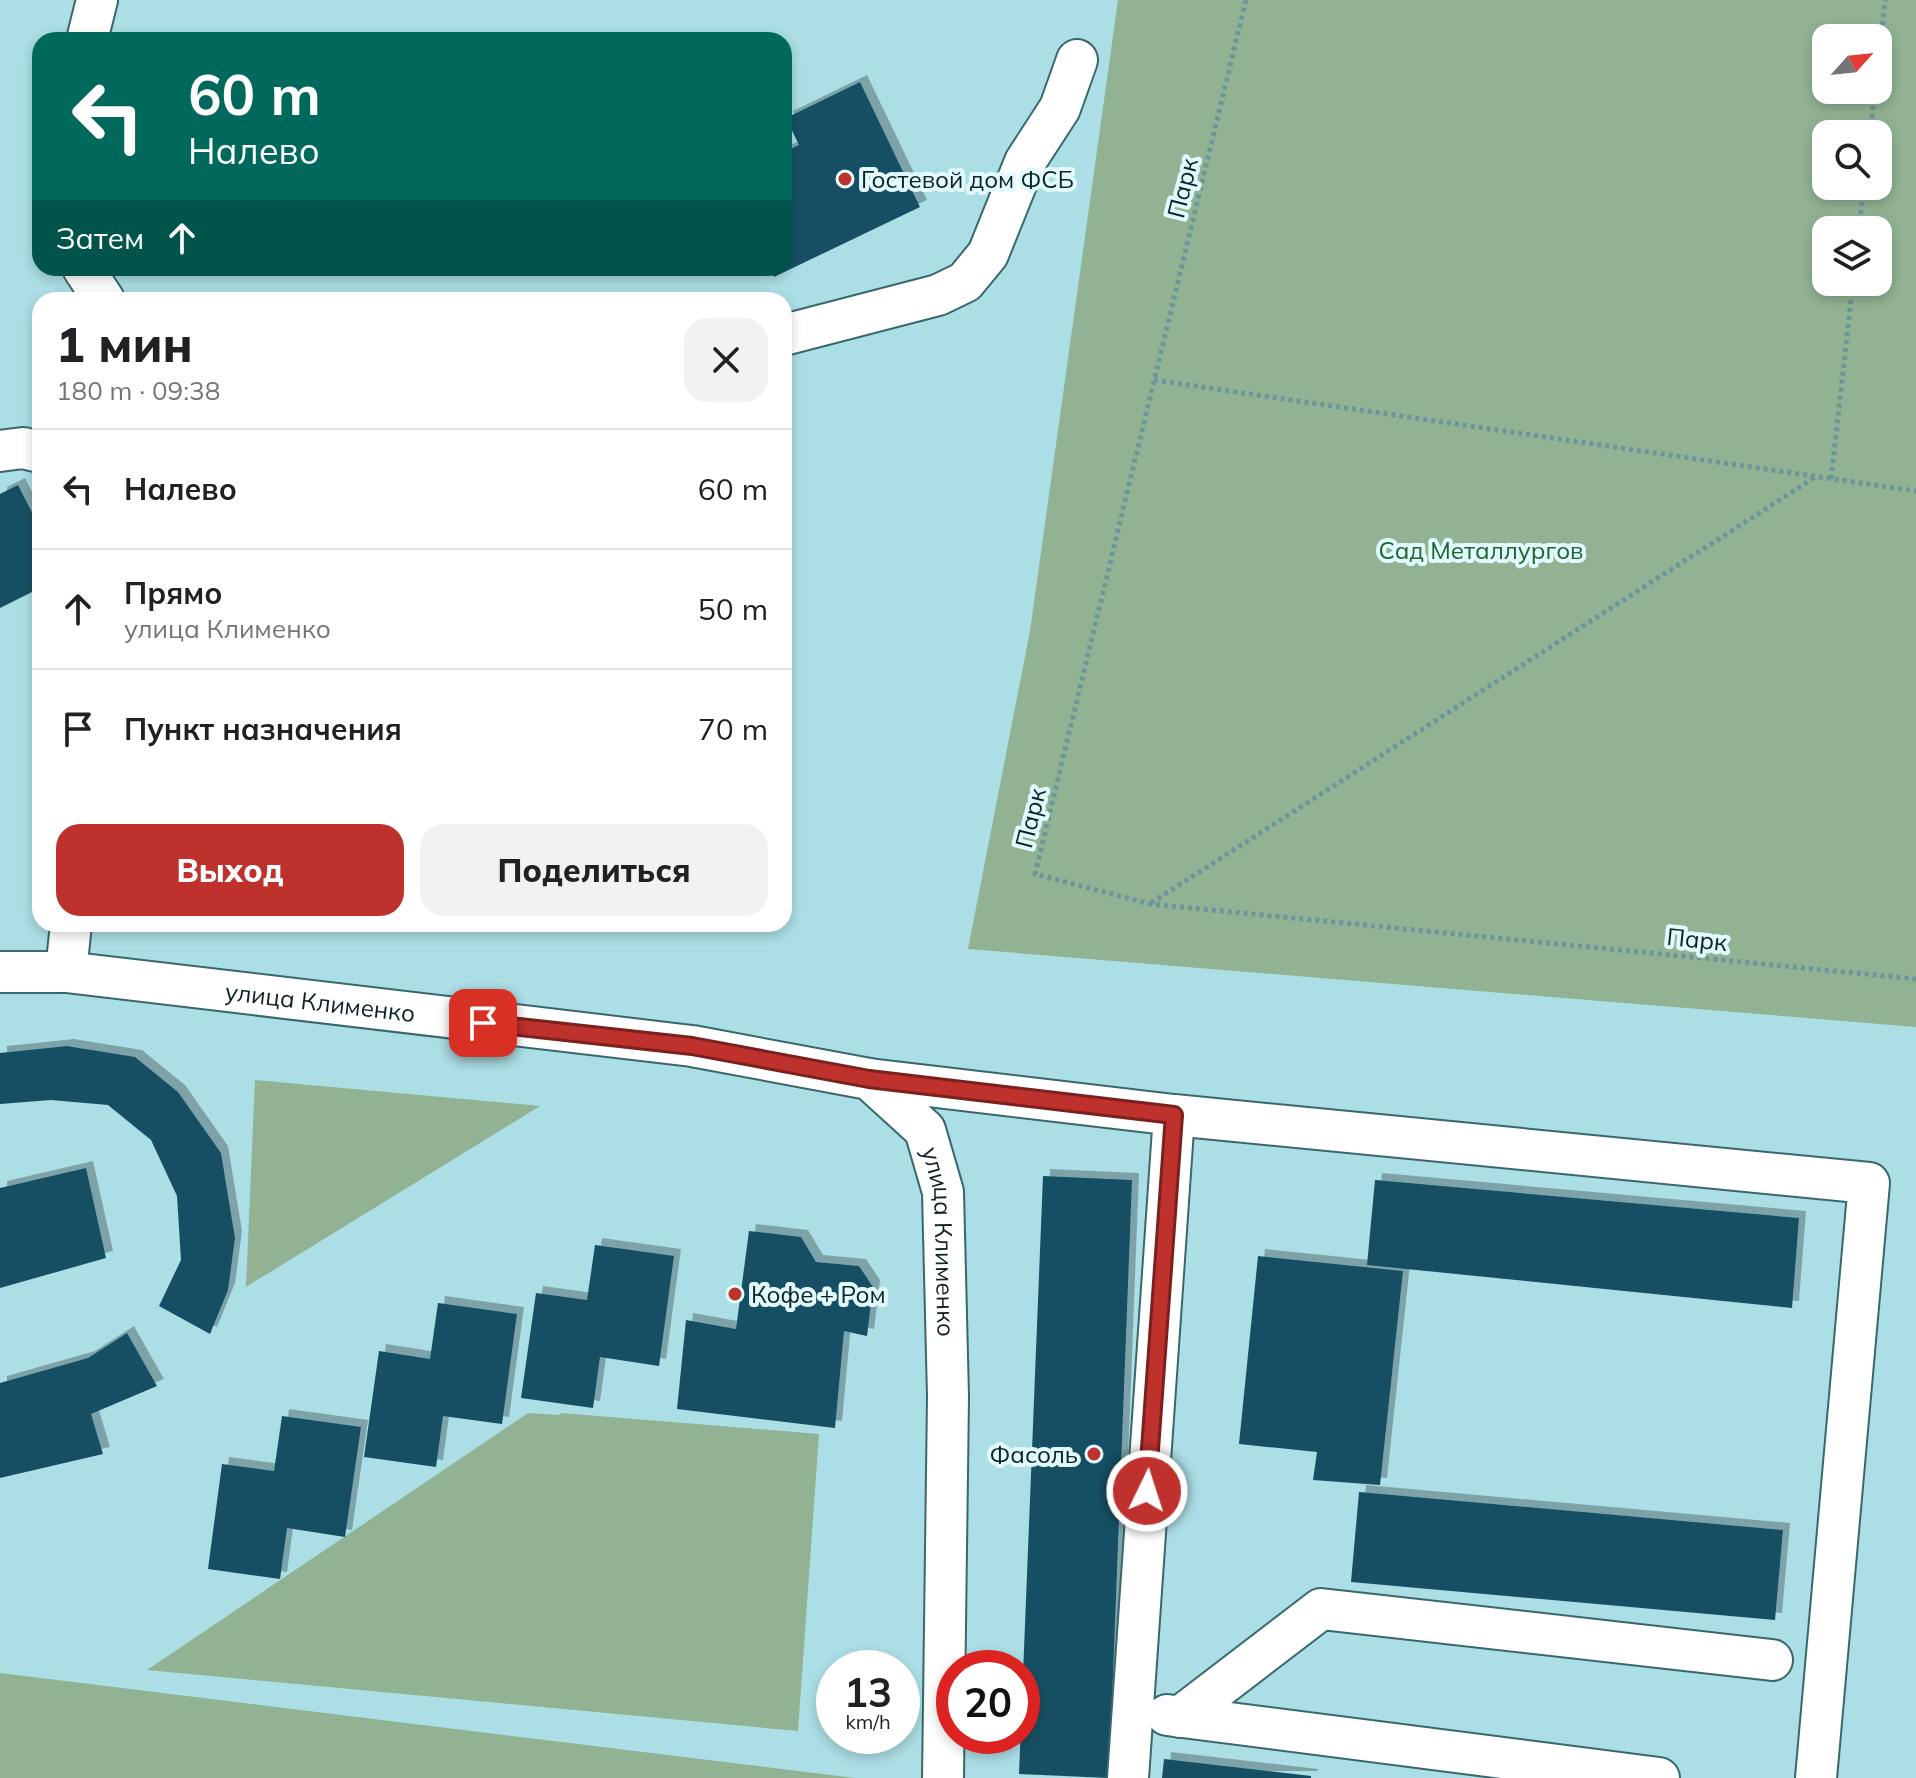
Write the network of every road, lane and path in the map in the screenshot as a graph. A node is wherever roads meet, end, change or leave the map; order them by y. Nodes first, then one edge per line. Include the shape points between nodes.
1 (97, 0) edge
2 (1246, 0) edge
3 (1885, 0) edge
4 (1882, 24) edge
5 (89, 32) edge
6 (1077, 60) dead end
7 (1851, 296) edge
8 (792, 333) edge
9 (1154, 380) junction
10 (32, 450) edge
11 (0, 451) edge
12 (1817, 476) junction
13 (1831, 479) junction
14 (1916, 491) edge
15 (1150, 904) junction
16 (70, 932) edge
17 (0, 972) edge
18 (66, 972) junction
19 (1916, 979) edge
20 (869, 1079) junction
21 (1174, 1115) junction
22 (1772, 1660) dead end
23 (1132, 1711) junction
24 (1180, 1717) junction
25 (943, 1778) edge
26 (1128, 1778) edge
27 (1659, 1778) edge
28 (1816, 1778) edge

1 - 5 street
2 - 9 path, Парк
3 - 4 path
6 - 8 street via 1060,108 1025,162 988,254 965,282 938,295
7 - 13 path
9 - 12 path
9 - 15 path, Парк via 1035,874
10 - 11 street
12 - 13 path
12 - 15 path
13 - 14 path
15 - 19 path, Парк
16 - 18 street
17 - 18 street, улица Клименко
18 - 20 street, улица Клименко via 692,1046
20 - 21 street
20 - 25 street, улица Клименко via 925,1130 943,1192 948,1397
21 - 23 street
21 - 28 street via 1869,1183
22 - 24 street via 1321,1609
23 - 24 street
23 - 26 street
24 - 27 street

